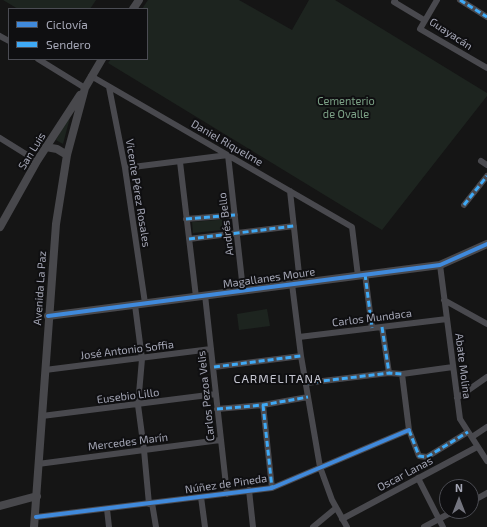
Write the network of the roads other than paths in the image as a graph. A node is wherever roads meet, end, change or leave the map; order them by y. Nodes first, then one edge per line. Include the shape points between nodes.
1 (437, 0) edge
2 (460, 0) edge
3 (395, 1) edge
4 (487, 17) edge
5 (424, 20) junction
6 (40, 60) edge
7 (101, 60) edge
8 (486, 66) edge
9 (91, 76) junction
10 (109, 87) junction
11 (85, 88) junction
12 (0, 138) edge
13 (46, 147) junction
14 (67, 155) junction
15 (228, 155) junction
16 (37, 161) junction
17 (481, 161) dead end
18 (180, 162) junction
19 (487, 165) edge
20 (125, 168) junction
21 (487, 176) edge
22 (290, 191) junction
23 (464, 205) dead end
24 (235, 215) junction
25 (186, 219) junction
26 (0, 226) edge
27 (294, 226) junction
28 (237, 233) junction
29 (189, 239) junction
30 (487, 244) edge
31 (440, 265) junction
32 (361, 275) junction
33 (296, 283) junction
34 (244, 290) junction
35 (205, 295) junction
36 (196, 297) junction
37 (444, 300) junction
38 (145, 303) junction
39 (135, 305) junction
40 (48, 316) junction
41 (447, 319) junction
42 (487, 324) edge
43 (382, 327) junction
44 (372, 328) junction
45 (299, 337) junction
46 (211, 349) junction
47 (301, 356) junction
48 (142, 359) junction
49 (214, 367) junction
50 (453, 367) junction
51 (45, 370) junction
52 (389, 373) junction
53 (402, 374) junction
54 (487, 377) edge
55 (306, 383) junction
56 (216, 394) junction
57 (308, 397) junction
58 (457, 398) junction
59 (138, 405) junction
60 (263, 405) junction
61 (218, 409) junction
62 (42, 416) junction
63 (487, 426) edge
64 (409, 430) junction
65 (470, 435) junction
66 (220, 440) junction
67 (477, 447) junction
68 (144, 450) junction
69 (487, 461) edge
70 (38, 464) junction
71 (320, 467) junction
72 (418, 478) junction
73 (272, 488) junction
74 (249, 490) junction
75 (227, 494) junction
76 (36, 496) junction
77 (200, 497) junction
78 (150, 504) junction
79 (0, 506) edge
80 (336, 508) junction
81 (106, 509) junction
82 (36, 517) junction
83 (342, 518) junction
84 (439, 519) junction
85 (34, 527) edge
86 (108, 527) edge
87 (156, 527) edge
88 (205, 527) edge
89 (253, 527) edge
90 (313, 527) edge
91 (347, 527) edge
92 (424, 527) edge
93 (443, 527) edge

1 - 5 street
2 - 4 street
3 - 5 street, Guayacán
5 - 8 street, Guayacán via 420,28
6 - 11 street
7 - 9 street, Avenida La Paz
9 - 10 street, Daniel Riquelme
9 - 11 street, Avenida La Paz
10 - 15 street, Daniel Riquelme
10 - 20 street, Vicente Pérez Rosales
11 - 13 street, San Luis
11 - 14 street, Avenida La Paz
12 - 16 street
13 - 14 street via 57,149
13 - 16 street, San Luis
14 - 40 street, Avenida La Paz via 56,224
15 - 18 street
15 - 22 street, Daniel Riquelme
15 - 24 street, Andrés Bello
16 - 26 street, San Luis
17 - 19 street
18 - 20 street
18 - 25 street
20 - 38 street, Vicente Pérez Rosales
21 - 23 street
22 - 27 street
22 - 32 street, Daniel Riquelme via 352,227
24 - 25 street
24 - 28 street, Andrés Bello
25 - 29 street
27 - 28 street
27 - 33 street
28 - 29 street
28 - 34 street, Andrés Bello
29 - 36 street
30 - 31 street, Magallanes Moure
31 - 32 street, Magallanes Moure
31 - 37 street, Abate Molina
32 - 33 street, Magallanes Moure
32 - 44 street
33 - 34 street, Magallanes Moure
33 - 45 street
34 - 35 street, Magallanes Moure
35 - 36 street, Magallanes Moure
35 - 46 street, Carlos Pezoa Velis
36 - 38 street, Magallanes Moure
37 - 41 street, Abate Molina
37 - 42 street
38 - 39 street, Magallanes Moure
39 - 40 street, Magallanes Moure
39 - 48 street
40 - 51 street, Avenida La Paz
41 - 43 street, Carlos Mundaca
41 - 50 street, Abate Molina
43 - 44 street, Carlos Mundaca
43 - 52 street
44 - 45 street, Carlos Mundaca
45 - 47 street
46 - 48 street, José Antonio Soffia
46 - 49 street, Carlos Pezoa Velis
47 - 49 street
47 - 55 street
48 - 51 street, José Antonio Soffia
48 - 59 street
49 - 56 street, Carlos Pezoa Velis
50 - 53 street
50 - 58 street, Abate Molina
51 - 62 street, Avenida La Paz
52 - 53 street
52 - 55 street
53 - 64 street
54 - 58 street
55 - 57 street
56 - 59 street, Eusebio Lillo
56 - 61 street, Carlos Pezoa Velis
57 - 60 street
57 - 71 street
58 - 65 street, Abate Molina via 460,419
59 - 62 street, Eusebio Lillo
59 - 68 street
60 - 61 street
60 - 73 street
61 - 66 street, Carlos Pezoa Velis
62 - 70 street, Avenida La Paz
63 - 65 street
64 - 65 street via 419,456 427,457
64 - 71 street, Núñez de Pineda
65 - 67 street, Abate Molina
66 - 68 street, Mercedes Marín
66 - 75 street, Carlos Pezoa Velis
67 - 69 street, Abate Molina
67 - 72 street, Oscar Lanas
68 - 70 street, Mercedes Marín
68 - 78 street
70 - 76 street, Avenida La Paz
71 - 73 street, Núñez de Pineda
71 - 80 street
72 - 83 street, Oscar Lanas
72 - 84 street
73 - 74 street, Núñez de Pineda
74 - 75 street, Núñez de Pineda
74 - 89 street
75 - 77 street, Núñez de Pineda
76 - 79 street
76 - 82 street, Avenida La Paz
77 - 78 street, Núñez de Pineda
77 - 88 street
78 - 81 street, Núñez de Pineda
78 - 87 street
80 - 83 street
80 - 90 street
81 - 82 street, Núñez de Pineda
81 - 86 street
82 - 85 street, Avenida La Paz
83 - 91 street
84 - 92 street
84 - 93 street

